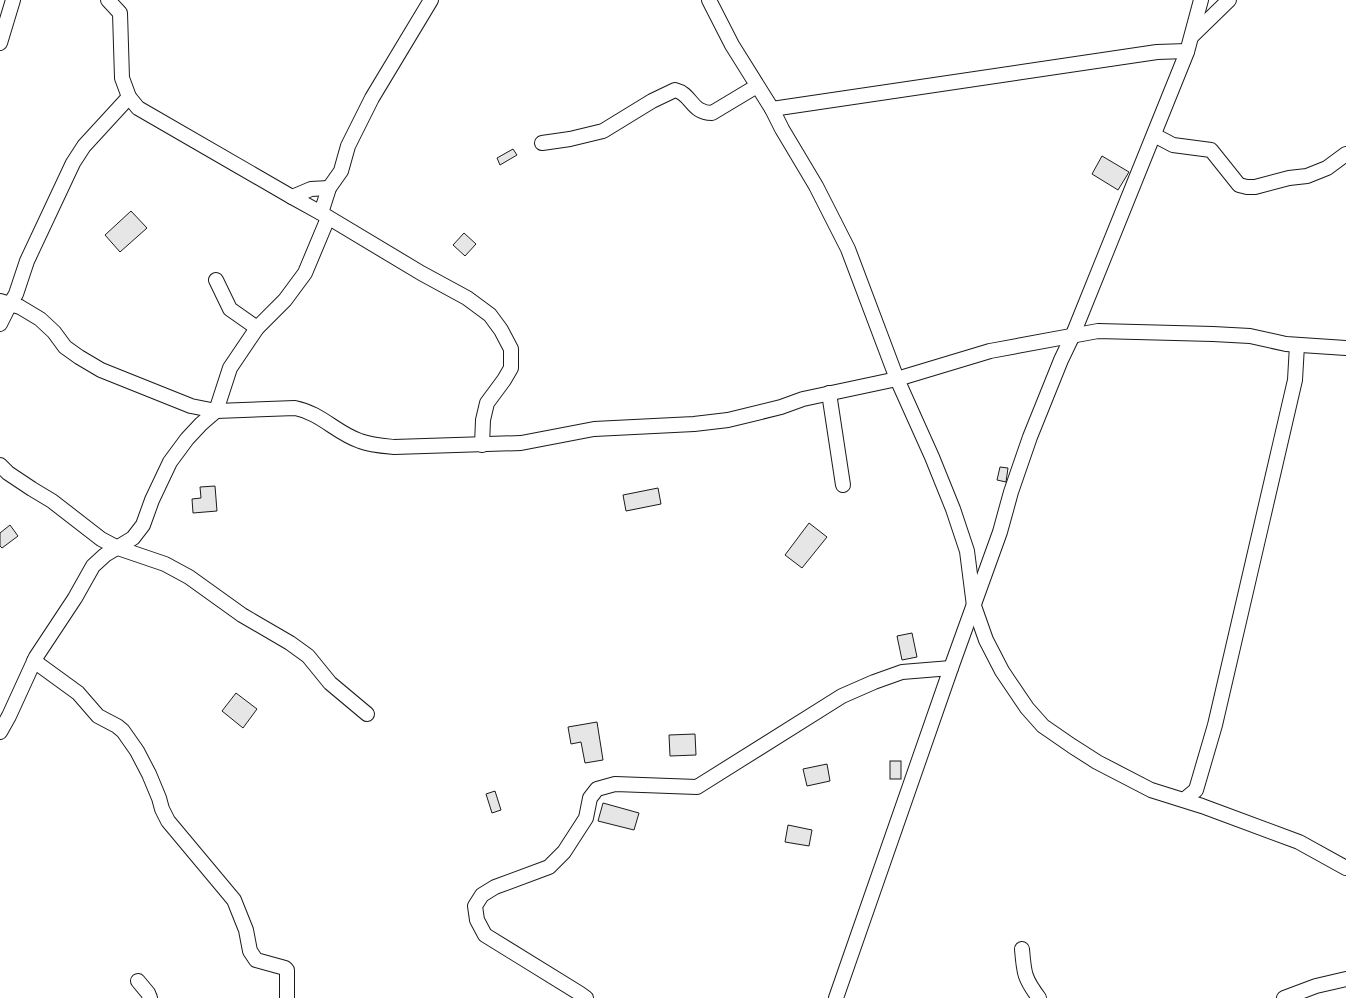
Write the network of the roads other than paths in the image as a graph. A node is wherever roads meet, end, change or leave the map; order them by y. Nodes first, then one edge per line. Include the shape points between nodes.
1 (13, 0) edge
2 (110, 0) edge
3 (431, 0) edge
4 (709, 0) edge
5 (1201, 0) edge
6 (1228, 0) edge
7 (1192, 36) junction
8 (0, 44) edge
9 (1188, 51) junction
10 (758, 86) junction
11 (129, 96) junction
12 (772, 109) junction
13 (1154, 135) junction
14 (542, 143) dead end
15 (1346, 154) edge
16 (329, 188) junction
17 (292, 197) junction
18 (324, 215) junction
19 (216, 280) dead end
20 (5, 302) edge
21 (0, 324) edge
22 (258, 328) junction
23 (1072, 337) junction
24 (1297, 345) junction
25 (1346, 348) edge
26 (897, 379) junction
27 (828, 393) junction
28 (216, 411) junction
29 (482, 445) junction
30 (0, 465) edge
31 (843, 486) dead end
32 (118, 548) junction
33 (974, 606) junction
34 (34, 661) junction
35 (951, 668) junction
36 (367, 714) dead end
37 (0, 732) edge
38 (1196, 790) junction
39 (1184, 800) junction
40 (1202, 806) junction
41 (1346, 868) edge
42 (1022, 949) dead end
43 (1346, 980) edge
44 (138, 981) dead end
45 (150, 998) edge
46 (287, 998) edge
47 (586, 998) edge
48 (836, 998) edge
49 (1039, 998) edge
50 (1284, 998) edge

1 - 8 street
2 - 11 street via 120,13 122,78
3 - 16 street via 383,79 348,146 341,171
4 - 10 street via 732,46
5 - 7 street
6 - 7 street
7 - 9 street
9 - 12 street via 1156,52
9 - 13 street
10 - 12 street
10 - 14 street via 712,113 704,113 682,92 675,90 603,131
11 - 17 street via 138,108
11 - 20 street via 72,163 27,261 16,294
12 - 26 street via 848,249
13 - 15 street via 1173,145 1211,150 1239,185 1247,187 1307,176 1327,168
13 - 23 street
16 - 17 street via 311,190
16 - 18 street
17 - 18 street
18 - 22 street via 305,273 285,300
18 - 29 street via 467,298 490,315 501,330 511,349 510,368 487,403
19 - 22 street via 230,309
20 - 21 street
20 - 28 street via 20,307 40,319 65,346 101,370 191,406
22 - 28 street via 230,368
23 - 24 street via 1098,331 1213,334 1250,336
23 - 26 street via 990,352
23 - 33 street via 1030,437
24 - 25 street
24 - 38 street via 1295,380 1215,725
26 - 27 street
26 - 33 street via 953,509 967,551
27 - 29 street via 728,420 594,429 521,443
27 - 31 street
28 - 29 street via 295,408 305,410 359,441 381,446
28 - 32 street via 187,439 170,462 143,525 132,538
30 - 32 street via 73,516 101,539
32 - 34 street via 93,566 76,598
32 - 36 street via 165,564 189,577 242,615 290,643 308,656 330,683
33 - 35 street
33 - 39 street via 986,640 1002,671 1027,708 1043,726 1114,771 1151,790
34 - 37 street
34 - 46 street via 78,693 98,716 123,731 149,774 168,822 234,900 246,930 250,950 256,960 287,970
35 - 47 street via 902,672 842,696 697,788 615,784 597,789 590,798 586,818 564,852 549,867 495,887 482,895 476,906 477,920 485,935
35 - 48 street
38 - 39 street
38 - 40 street
39 - 40 street
40 - 41 street via 1300,842
42 - 49 street via 1028,984
43 - 50 street via 1316,986
44 - 45 street

